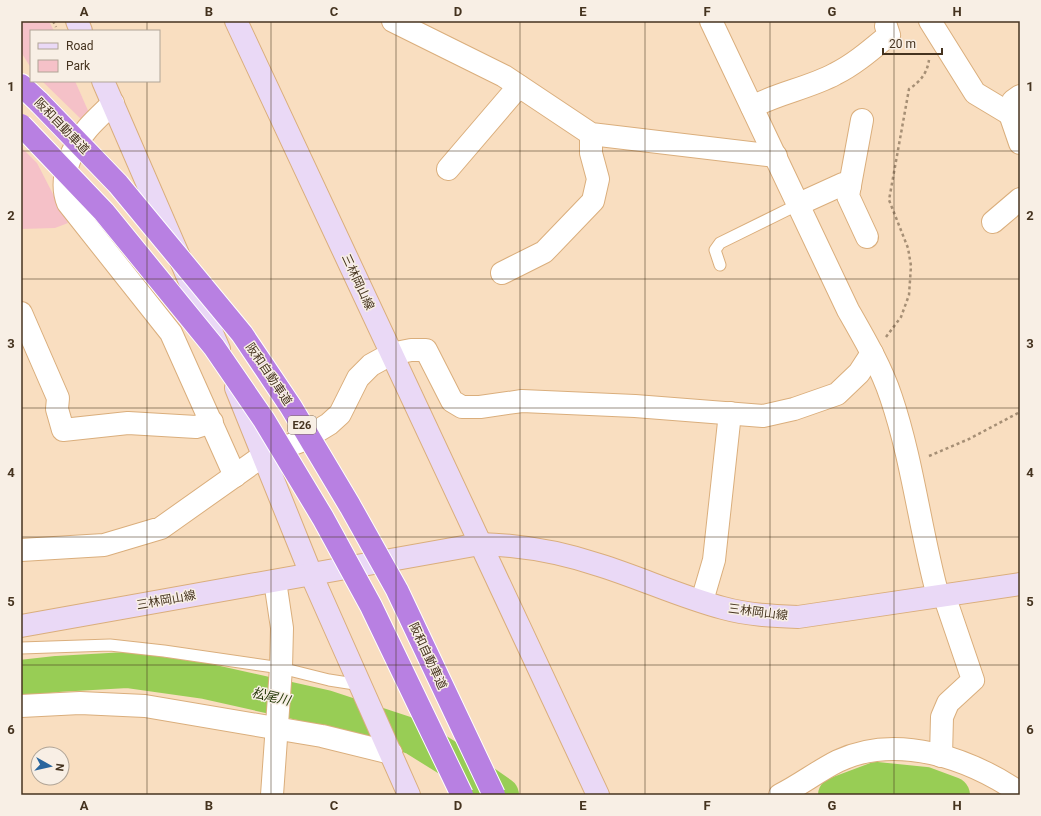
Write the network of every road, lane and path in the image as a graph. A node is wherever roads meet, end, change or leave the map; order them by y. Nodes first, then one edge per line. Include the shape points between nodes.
1 (236, 21) edge
2 (393, 21) edge
3 (711, 21) edge
4 (887, 23) edge
5 (934, 29) edge
6 (103, 82) edge
7 (21, 85) edge
8 (519, 86) junction
9 (113, 103) junction
10 (1015, 105) edge
11 (752, 107) junction
12 (862, 120) dead end
13 (21, 125) edge
14 (591, 134) junction
15 (1020, 144) edge
16 (776, 156) junction
17 (448, 169) dead end
18 (850, 186) junction
19 (1020, 199) edge
20 (799, 204) junction
21 (993, 222) dead end
22 (867, 237) dead end
23 (720, 265) dead end
24 (502, 273) dead end
25 (21, 313) edge
26 (872, 353) junction
27 (391, 354) junction
28 (1020, 412) edge
29 (730, 414) junction
30 (212, 422) junction
31 (264, 455) junction
32 (909, 464) junction
33 (236, 476) junction
34 (480, 544) junction
35 (21, 550) edge
36 (311, 574) junction
37 (275, 581) junction
38 (1020, 584) edge
39 (941, 596) junction
40 (702, 601) junction
41 (21, 626) edge
42 (21, 648) edge
43 (281, 672) junction
44 (363, 690) junction
45 (21, 706) edge
46 (278, 723) junction
47 (389, 749) junction
48 (941, 756) junction
49 (1007, 790) edge
50 (272, 795) edge
51 (409, 795) edge
52 (462, 795) edge
53 (494, 795) edge
54 (598, 795) edge
55 (780, 795) edge

1 - 27 main road, 三林岡山線
2 - 8 street via 504,76
3 - 11 street
4 - 11 street via 889,35 856,62 834,75
5 - 10 street via 975,93
5 - 26 path via 929,43 927,71 918,83 909,89 889,200 908,248 911,266 909,295 901,316
6 - 9 main road
7 - 53 highway, 阪和自動車道 / E26, bridge via 118,184 242,334 291,407 397,590
8 - 14 street
8 - 17 street
9 - 30 street via 88,128 74,150 65,177 64,195 171,333
9 - 31 main road
10 - 15 street
11 - 16 street
12 - 18 street
13 - 52 highway, E26, bridge via 104,212 214,347 264,420 323,518 371,606
14 - 16 street
14 - 24 street via 591,152 598,178 593,201 544,252
16 - 20 street
18 - 20 street via 843,184
18 - 22 street via 848,196
19 - 21 street
20 - 23 lane via 720,243 715,250
20 - 26 street via 848,310
25 - 30 street via 58,398 57,408 63,430 128,423 196,427
26 - 29 street via 859,373 837,394 764,416
26 - 32 street via 891,396
27 - 29 street via 426,350 452,401 462,407 522,401 635,406
27 - 31 street via 371,365 358,378 340,414 329,424 301,441
27 - 34 main road, 三林岡山線
28 - 32 path via 969,439
29 - 40 street via 714,560
30 - 33 street
31 - 33 street
31 - 36 main road
32 - 39 street
33 - 35 street via 160,528 104,545
34 - 36 main road, 三林岡山線
34 - 40 main road, 三林岡山線 via 506,544 548,551 599,564
34 - 54 main road, 三林岡山線
36 - 37 main road, 三林岡山線
36 - 44 main road
37 - 41 main road, 三林岡山線
37 - 43 street via 282,628
38 - 39 main road, 三林岡山線
39 - 40 main road, 三林岡山線 via 798,617 750,614
39 - 48 street via 973,680 948,703 942,717
42 - 43 lane via 110,645 164,651
43 - 44 lane via 329,680
43 - 46 street
44 - 47 main road
45 - 46 street via 80,703 145,706
46 - 47 street via 322,736
46 - 50 street
47 - 51 main road
48 - 49 street via 976,767
48 - 55 street via 890,750 863,752 839,761

